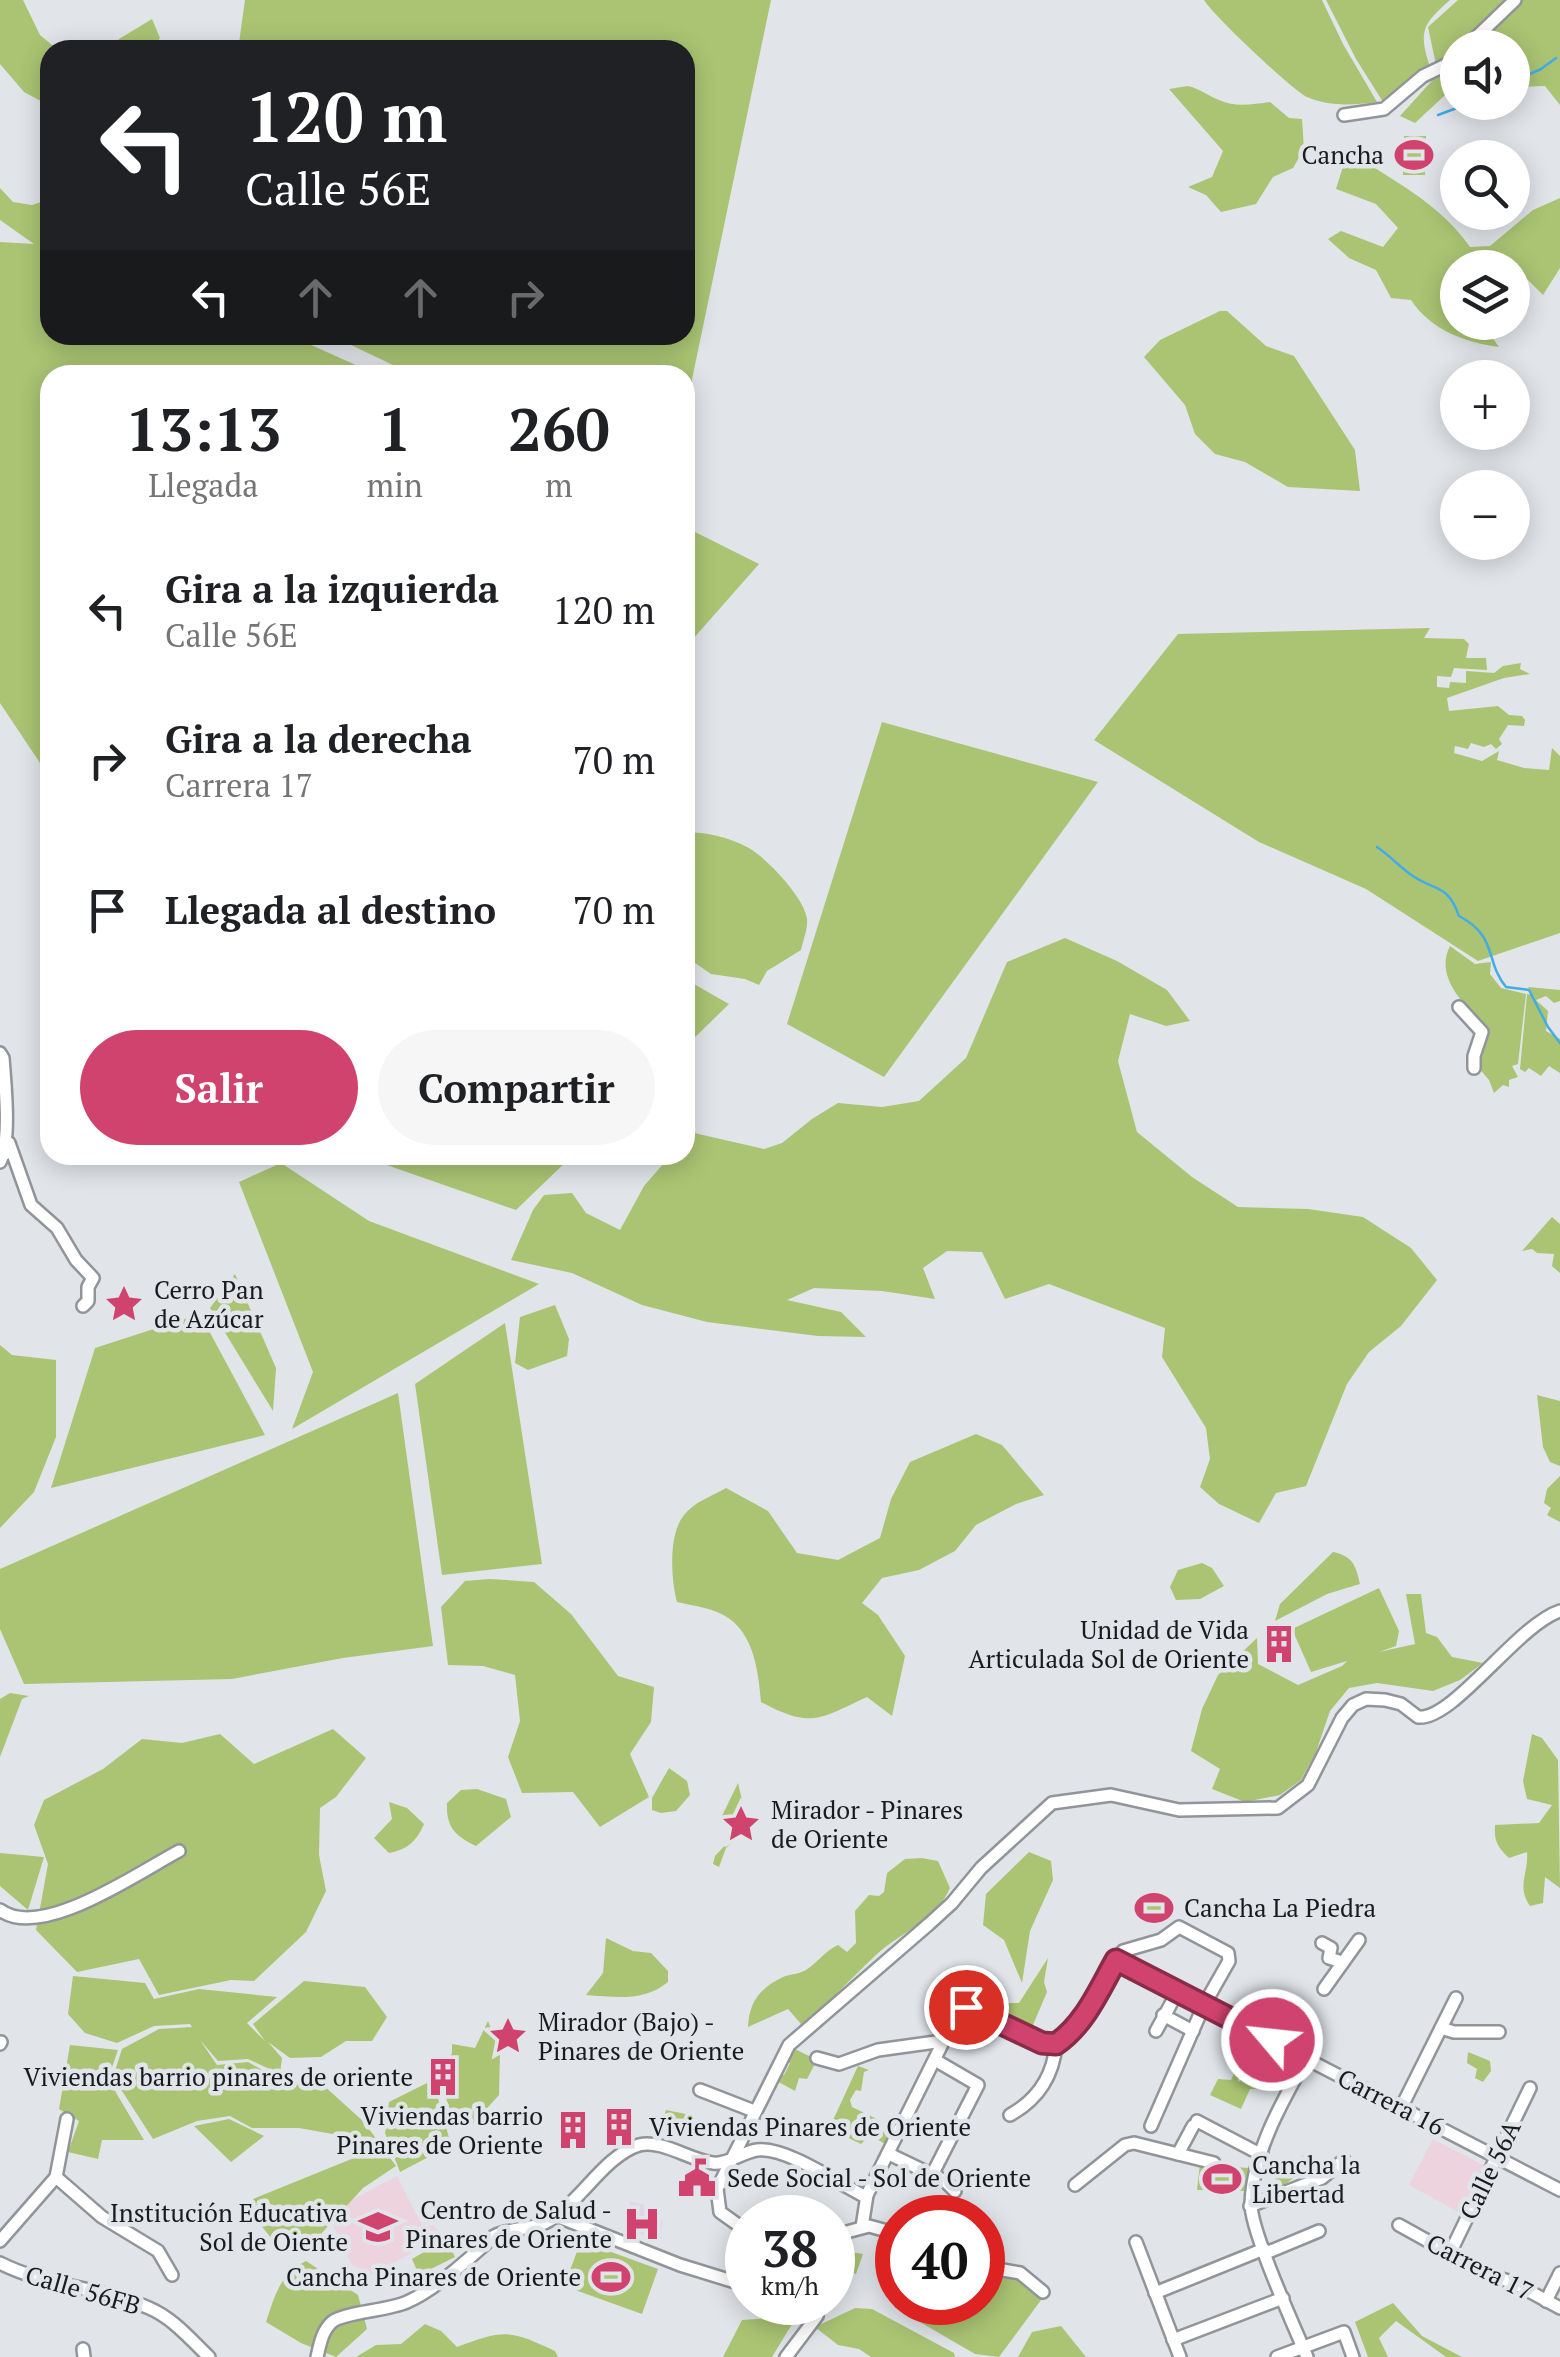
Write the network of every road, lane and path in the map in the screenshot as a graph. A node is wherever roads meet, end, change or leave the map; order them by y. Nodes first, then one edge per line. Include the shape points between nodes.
1 (1515, 0) edge
2 (1484, 30) edge
3 (1440, 68) edge
4 (1344, 114) dead end
5 (1459, 1007) dead end
6 (0, 1053) edge
7 (1474, 1068) dead end
8 (2, 1158) edge
9 (83, 1306) dead end
10 (1560, 1611) edge
11 (179, 1851) dead end
12 (0, 1910) edge
13 (1359, 1940) dead end
14 (1322, 1943) dead end
15 (1344, 1954) junction
16 (1116, 1960) junction
17 (1324, 1989) dead end
18 (1178, 1991) junction
19 (1456, 1998) dead end
20 (1204, 2004) junction
21 (1163, 2015) junction
22 (1440, 2028) junction
23 (1156, 2031) dead end
24 (1192, 2031) junction
25 (1499, 2032) dead end
26 (943, 2041) junction
27 (1056, 2044) junction
28 (817, 2058) dead end
29 (1306, 2058) junction
30 (935, 2060) junction
31 (1530, 2088) dead end
32 (700, 2090) dead end
33 (1402, 2106) junction
34 (754, 2111) junction
35 (1010, 2115) dead end
36 (67, 2119) dead end
37 (1151, 2126) dead end
38 (889, 2154) junction
39 (1178, 2154) junction
40 (1262, 2155) junction
41 (732, 2158) junction
42 (1496, 2158) junction
43 (1344, 2160) dead end
44 (1214, 2163) dead end
45 (932, 2175) junction
46 (56, 2177) junction
47 (1075, 2185) dead end
48 (1560, 2190) edge
49 (955, 2191) dead end
50 (864, 2195) junction
51 (1250, 2206) junction
52 (556, 2216) junction
53 (725, 2218) edge
54 (1399, 2225) dead end
55 (862, 2227) junction
56 (855, 2229) edge
57 (875, 2230) edge
58 (1320, 2231) dead end
59 (0, 2241) edge
60 (1136, 2242) dead end
61 (1265, 2251) junction
62 (1450, 2253) junction
63 (0, 2264) edge
64 (1005, 2271) edge
65 (1560, 2273) edge
66 (172, 2275) dead end
67 (725, 2279) edge
68 (1043, 2292) dead end
69 (1155, 2293) junction
70 (1284, 2298) junction
71 (1546, 2300) junction
72 (1560, 2308) edge
73 (810, 2325) edge
74 (1173, 2340) junction
75 (1305, 2352) edge
76 (210, 2357) edge
77 (318, 2357) edge
78 (786, 2357) edge
79 (1180, 2357) edge
80 (1277, 2357) edge
81 (1353, 2357) edge

1 - 2 street
3 - 4 street via 1384,109
5 - 7 street via 1482,1032
6 - 8 street
8 - 9 street via 9,1143 31,1205 94,1278
10 - 34 street via 1436,1715 1418,1717 1386,1700 1354,1705 1308,1785 1278,1808 1179,1810 1110,1795 1052,1802 952,1903 789,2044
11 - 12 street via 51,1916 24,1920
13 - 15 street
14 - 15 street via 1331,1948 1330,1958
15 - 17 street
16 - 18 street, Carrera 16
16 - 20 street via 1123,1951 1184,1928 1230,1958
16 - 27 street via 1071,2034
18 - 20 street, Carrera 16
18 - 21 street
19 - 22 street
20 - 24 street
20 - 29 street, Carrera 16
21 - 23 street
21 - 24 street
22 - 25 street
22 - 33 street
24 - 37 street
26 - 27 street via 966,2007
26 - 28 street via 839,2064
26 - 30 street
27 - 35 street via 1037,2095
29 - 33 street, Carrera 16
29 - 40 street
30 - 38 street
30 - 45 street via 978,2086
31 - 42 street, Calle 56A
32 - 34 street
33 - 42 street, Carrera 16
34 - 41 street
36 - 46 street
38 - 45 street
38 - 50 street
39 - 40 street via 1195,2124
39 - 44 street
39 - 47 street via 1125,2145
40 - 51 street
41 - 50 street via 767,2150
41 - 52 street via 717,2164 638,2146
41 - 53 street via 717,2189
42 - 48 street, Carrera 16
42 - 62 street, Calle 56A
43 - 51 street via 1332,2172
45 - 49 street
46 - 59 street
46 - 66 street via 158,2251
50 - 55 street
51 - 61 street
52 - 67 street
52 - 77 street via 494,2236 411,2301 340,2316 322,2337
54 - 62 street, Carrera 17
55 - 56 street
55 - 57 street
58 - 61 street
60 - 69 street
61 - 69 street
61 - 70 street
62 - 71 street, Carrera 17
63 - 76 street, Calle 56FB via 149,2308
64 - 68 street via 1020,2273
65 - 71 street
69 - 74 street
70 - 74 street
70 - 75 street
71 - 72 street, Carrera 17
73 - 78 street
74 - 79 street
75 - 80 street
75 - 81 street via 1344,2332

